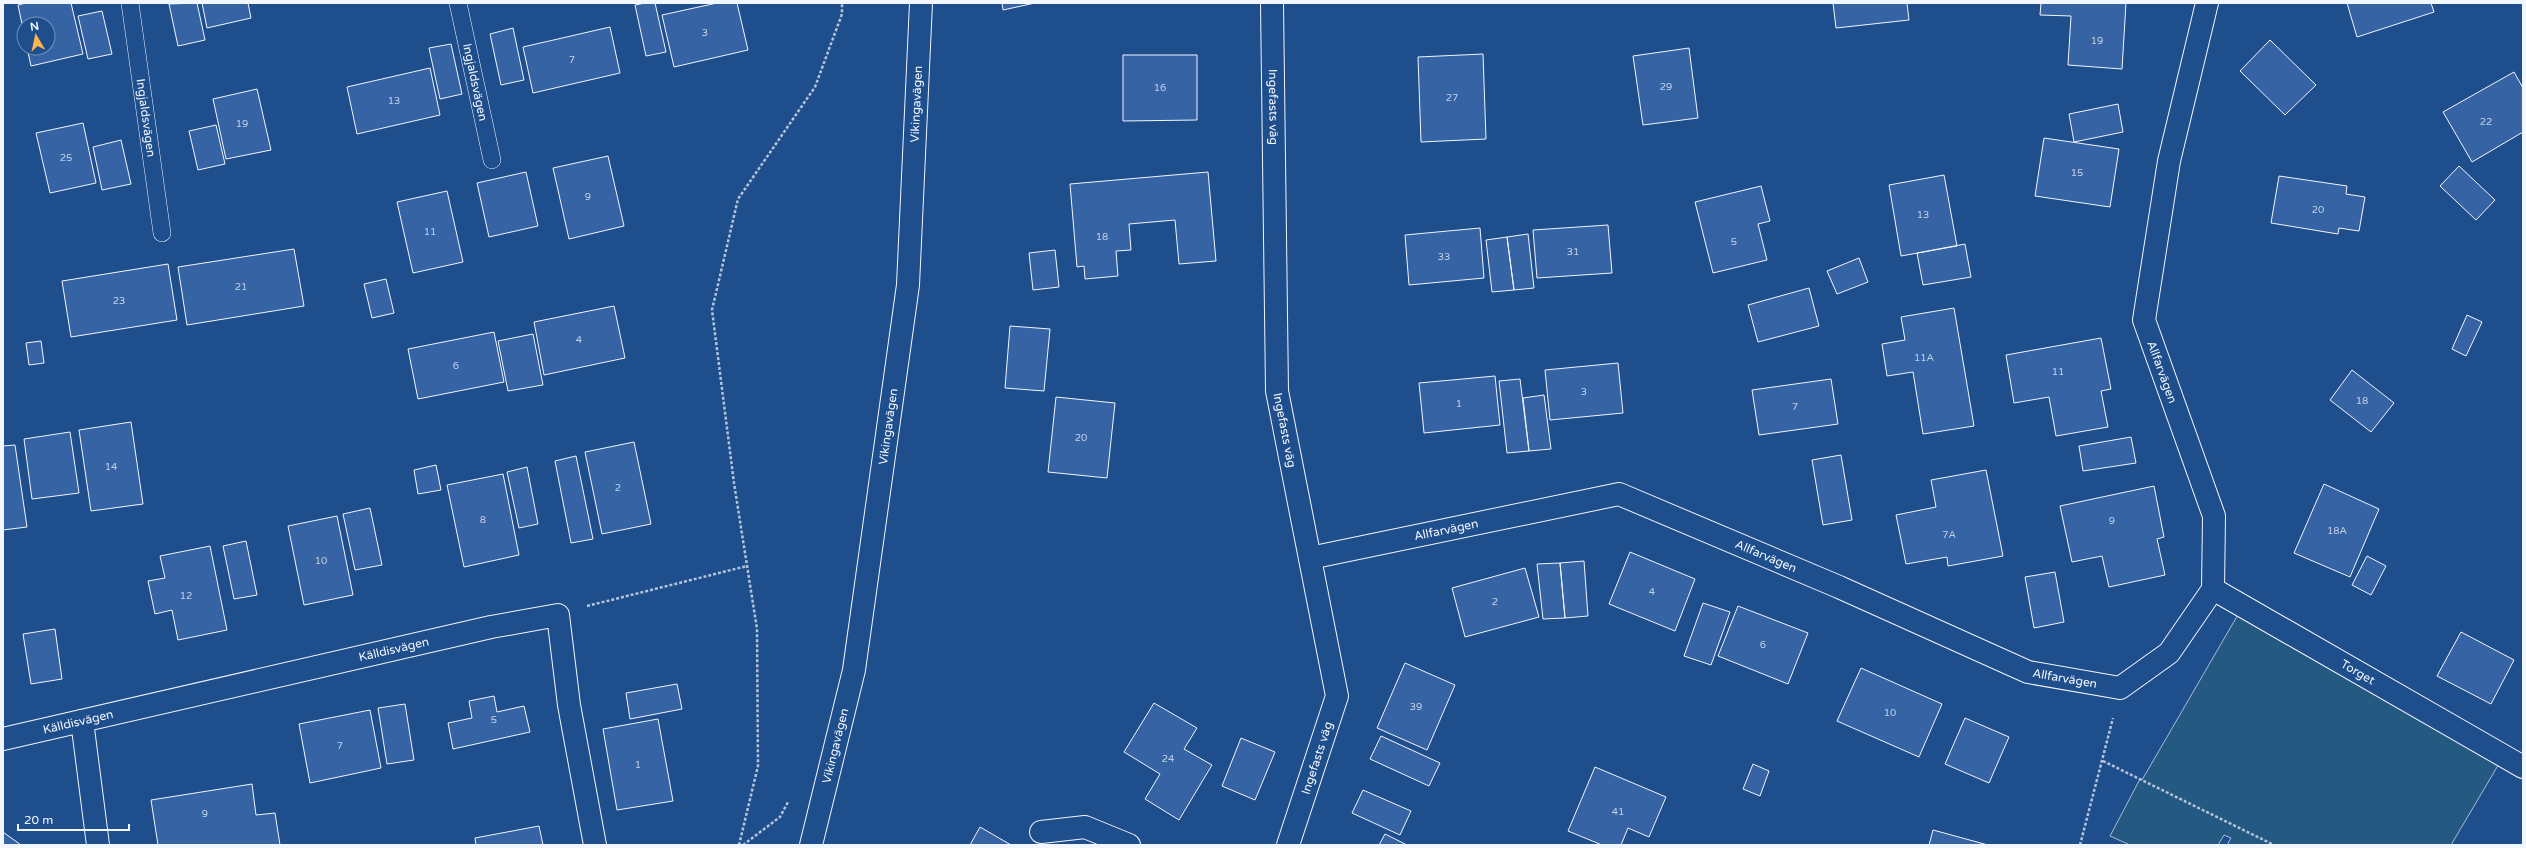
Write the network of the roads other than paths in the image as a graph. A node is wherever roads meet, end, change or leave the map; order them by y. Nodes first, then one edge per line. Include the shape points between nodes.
1 (130, 3) edge
2 (458, 3) edge
3 (920, 3) edge
4 (1272, 3) edge
5 (2207, 3) edge
6 (492, 160) dead end
7 (162, 232) dead end
8 (1310, 558) junction
9 (2213, 589) junction
10 (82, 721) junction
11 (3, 739) edge
12 (2523, 767) edge
13 (1041, 832) dead end
14 (98, 845) edge
15 (594, 845) edge
16 (811, 845) edge
17 (1129, 845) edge
18 (1288, 845) edge

1 - 7 lane, Ingjaldsvägen
2 - 6 lane, Ingjaldsvägen
3 - 16 street, Vikingavägen via 908,285 854,670
4 - 8 street, Ingefasts väg via 1277,391
5 - 9 street, Allfarvägen via 2169,161 2144,320 2214,516
8 - 9 street, Allfarvägen via 1619,494 1839,587 2028,672 2120,688 2168,653
8 - 18 street, Ingefasts väg via 1337,696
9 - 12 street, Torget
10 - 11 street, Källdisvägen
10 - 14 street
10 - 15 street, Källdisvägen via 491,627 558,615 569,705
13 - 17 street via 1085,827

